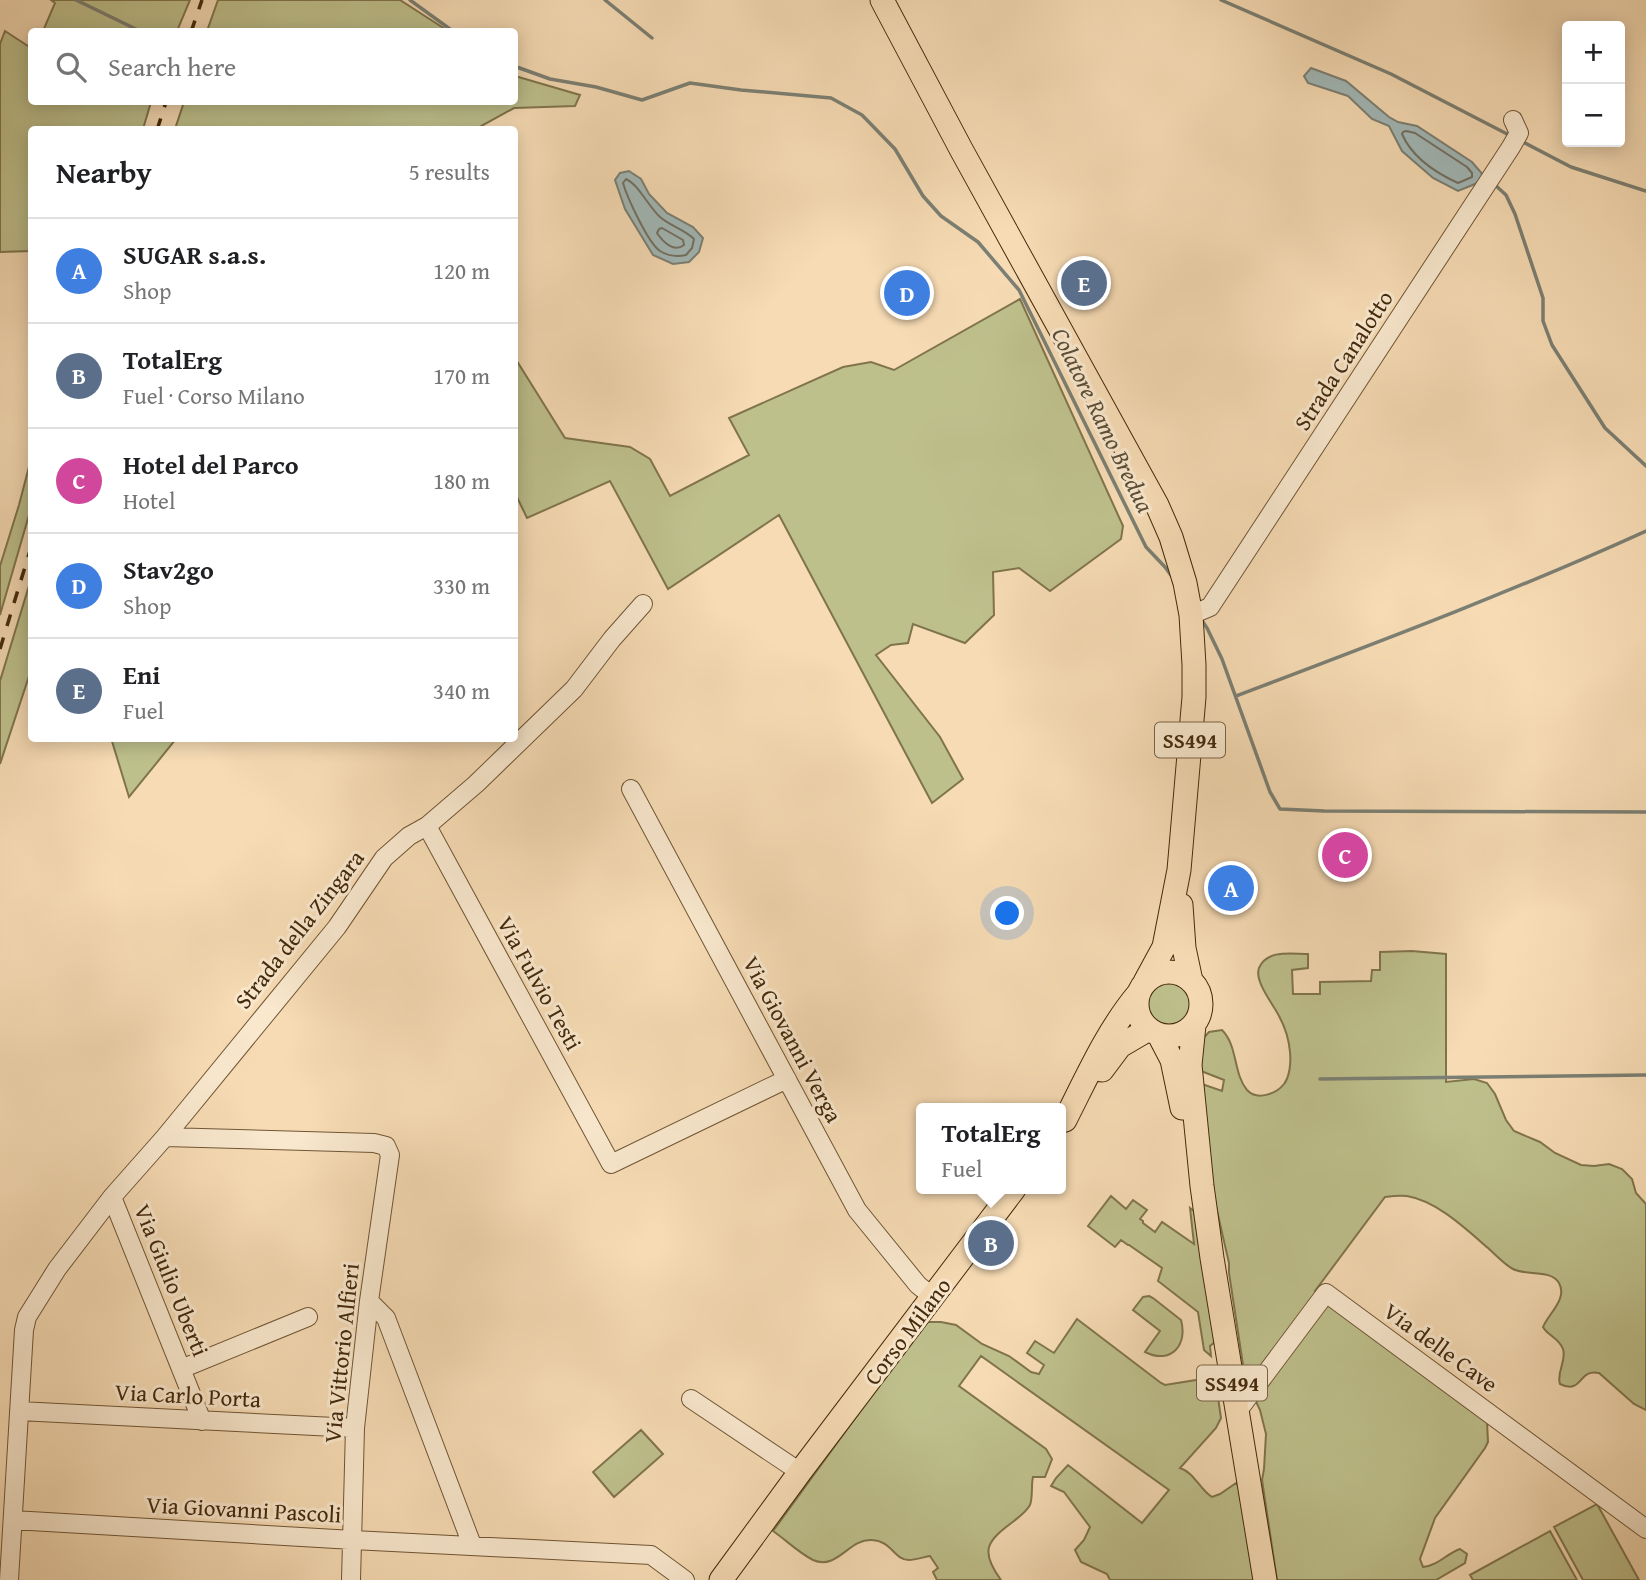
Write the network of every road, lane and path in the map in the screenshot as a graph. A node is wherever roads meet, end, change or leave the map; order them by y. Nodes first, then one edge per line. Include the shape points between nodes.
1 (882, 0) edge
2 (1515, 132) dead end
3 (643, 604) dead end
4 (1192, 608) junction
5 (631, 789) dead end
6 (426, 826) junction
7 (1179, 870) junction
8 (1191, 981) junction
9 (1142, 988) junction
10 (1194, 1025) junction
11 (1154, 1032) junction
12 (787, 1079) junction
13 (1066, 1117) edge
14 (1066, 1119) edge
15 (164, 1137) junction
16 (1202, 1186) junction
17 (1010, 1194) edge
18 (112, 1197) junction
19 (933, 1297) junction
20 (369, 1301) junction
21 (307, 1317) dead end
22 (181, 1369) junction
23 (691, 1399) dead end
24 (19, 1411) junction
25 (1237, 1412) junction
26 (202, 1421) junction
27 (355, 1428) junction
28 (800, 1472) junction
29 (13, 1520) junction
30 (1646, 1530) edge
31 (353, 1540) junction
32 (472, 1545) junction
33 (9, 1580) edge
34 (351, 1580) edge
35 (685, 1580) edge
36 (721, 1580) edge
37 (1265, 1580) edge

1 - 4 main road, SS494 via 1157,505
2 - 4 street, Strada Canalotto via 1210,607
3 - 6 street, Strada della Zingara via 574,689
4 - 7 main road, SS494 via 1194,697
5 - 12 street, Via Giovanni Verga
6 - 12 street, Via Fulvio Testi via 611,1164
6 - 15 street, Strada della Zingara via 384,858 337,927
7 - 8 main road, SS494
7 - 9 main road, SS494 via 1164,947
8 - 9 main road via 1163,972
8 - 10 main road, SS494 via 1201,1002
9 - 11 main road, SS494 via 1138,1013
9 - 13 main road via 1107,1037
10 - 11 main road via 1178,1035
10 - 16 main road, SS494 via 1190,1065
11 - 14 main road via 1120,1046
11 - 16 main road, SS494 via 1172,1060
12 - 19 street, Via Giovanni Verga via 857,1210
15 - 18 street, Strada della Zingara
15 - 20 street, Via Vittorio Alfieri via 386,1146 390,1155
16 - 25 main road, SS494
17 - 19 main road, Corso Milano
18 - 22 street, Via Giulio Uberti
18 - 24 street, Strada della Zingara via 27,1317
19 - 28 main road, Corso Milano
20 - 27 street, Via Vittorio Alfieri
20 - 32 street via 386,1318
21 - 22 street
22 - 26 street, Via Giulio Uberti
23 - 28 street
24 - 26 street, Via Carlo Porta
24 - 29 street
25 - 30 street, Via delle Cave via 1326,1293
25 - 37 main road, SS494
26 - 27 street, Via Carlo Porta
27 - 31 street, Via Vittorio Alfieri
28 - 36 main road, Corso Milano
29 - 31 street, Via Giovanni Pascoli
29 - 33 street
31 - 32 street, Via Giovanni Pascoli
31 - 34 street, Via Vittorio Alfieri
32 - 35 street, Via Giovanni Pascoli via 652,1555

